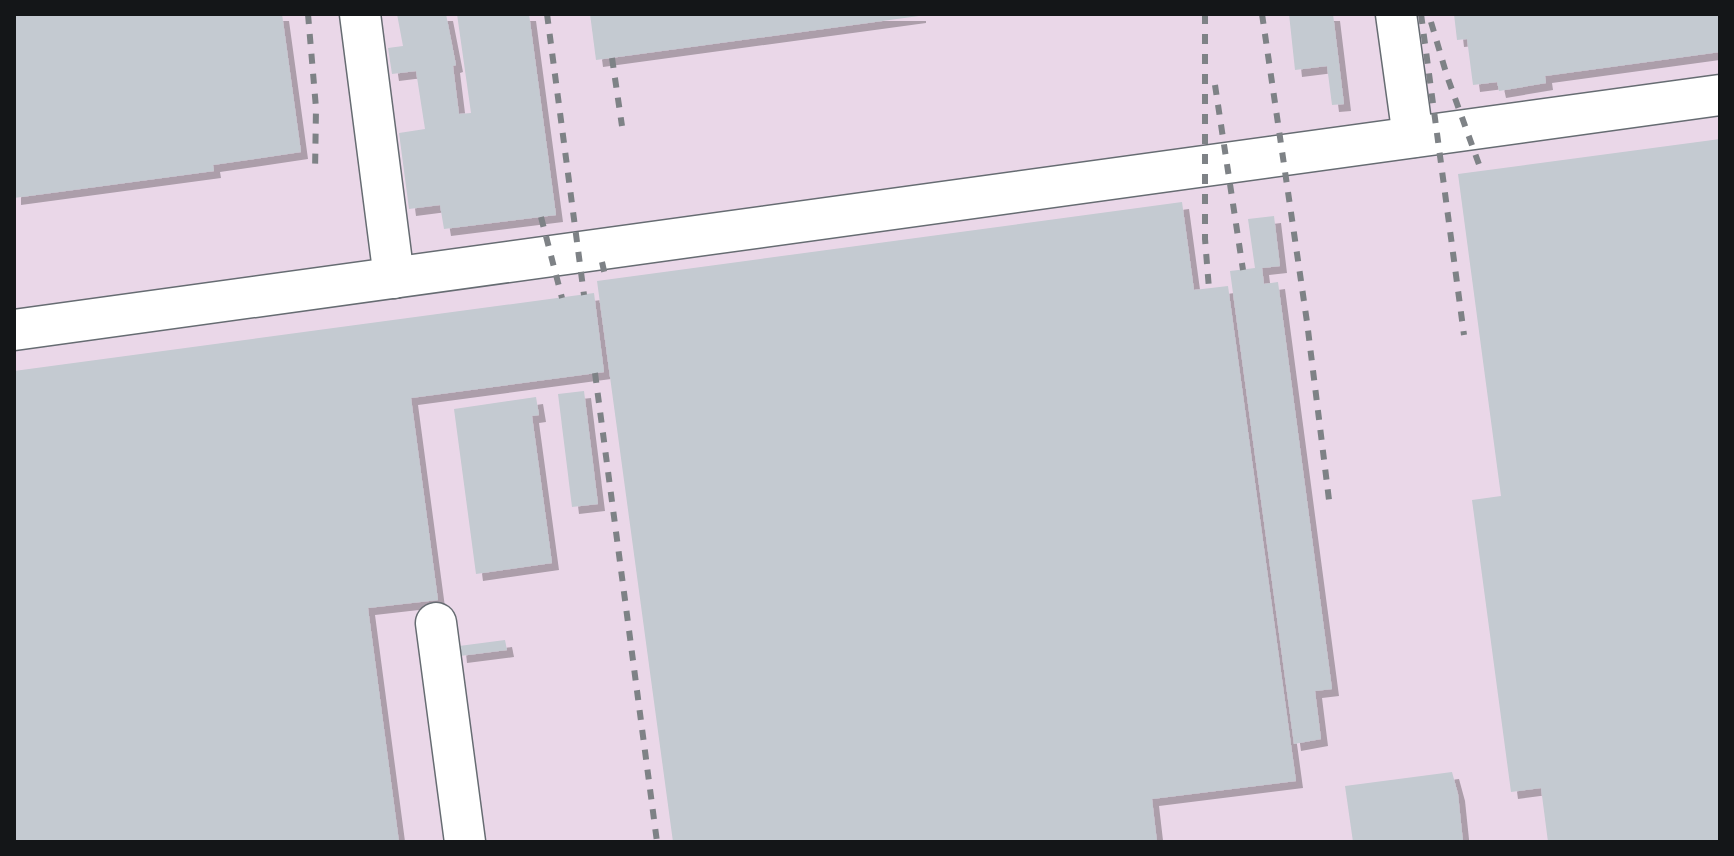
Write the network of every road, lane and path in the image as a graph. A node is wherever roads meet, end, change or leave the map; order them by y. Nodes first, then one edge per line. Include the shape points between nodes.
1 (360, 14) edge
2 (1396, 14) edge
3 (1720, 95) edge
4 (1413, 137) junction
5 (394, 278) junction
6 (14, 330) edge
7 (436, 623) dead end
8 (465, 842) edge

1 - 5 lane
2 - 4 lane
3 - 4 lane
4 - 5 lane
5 - 6 lane
7 - 8 lane

